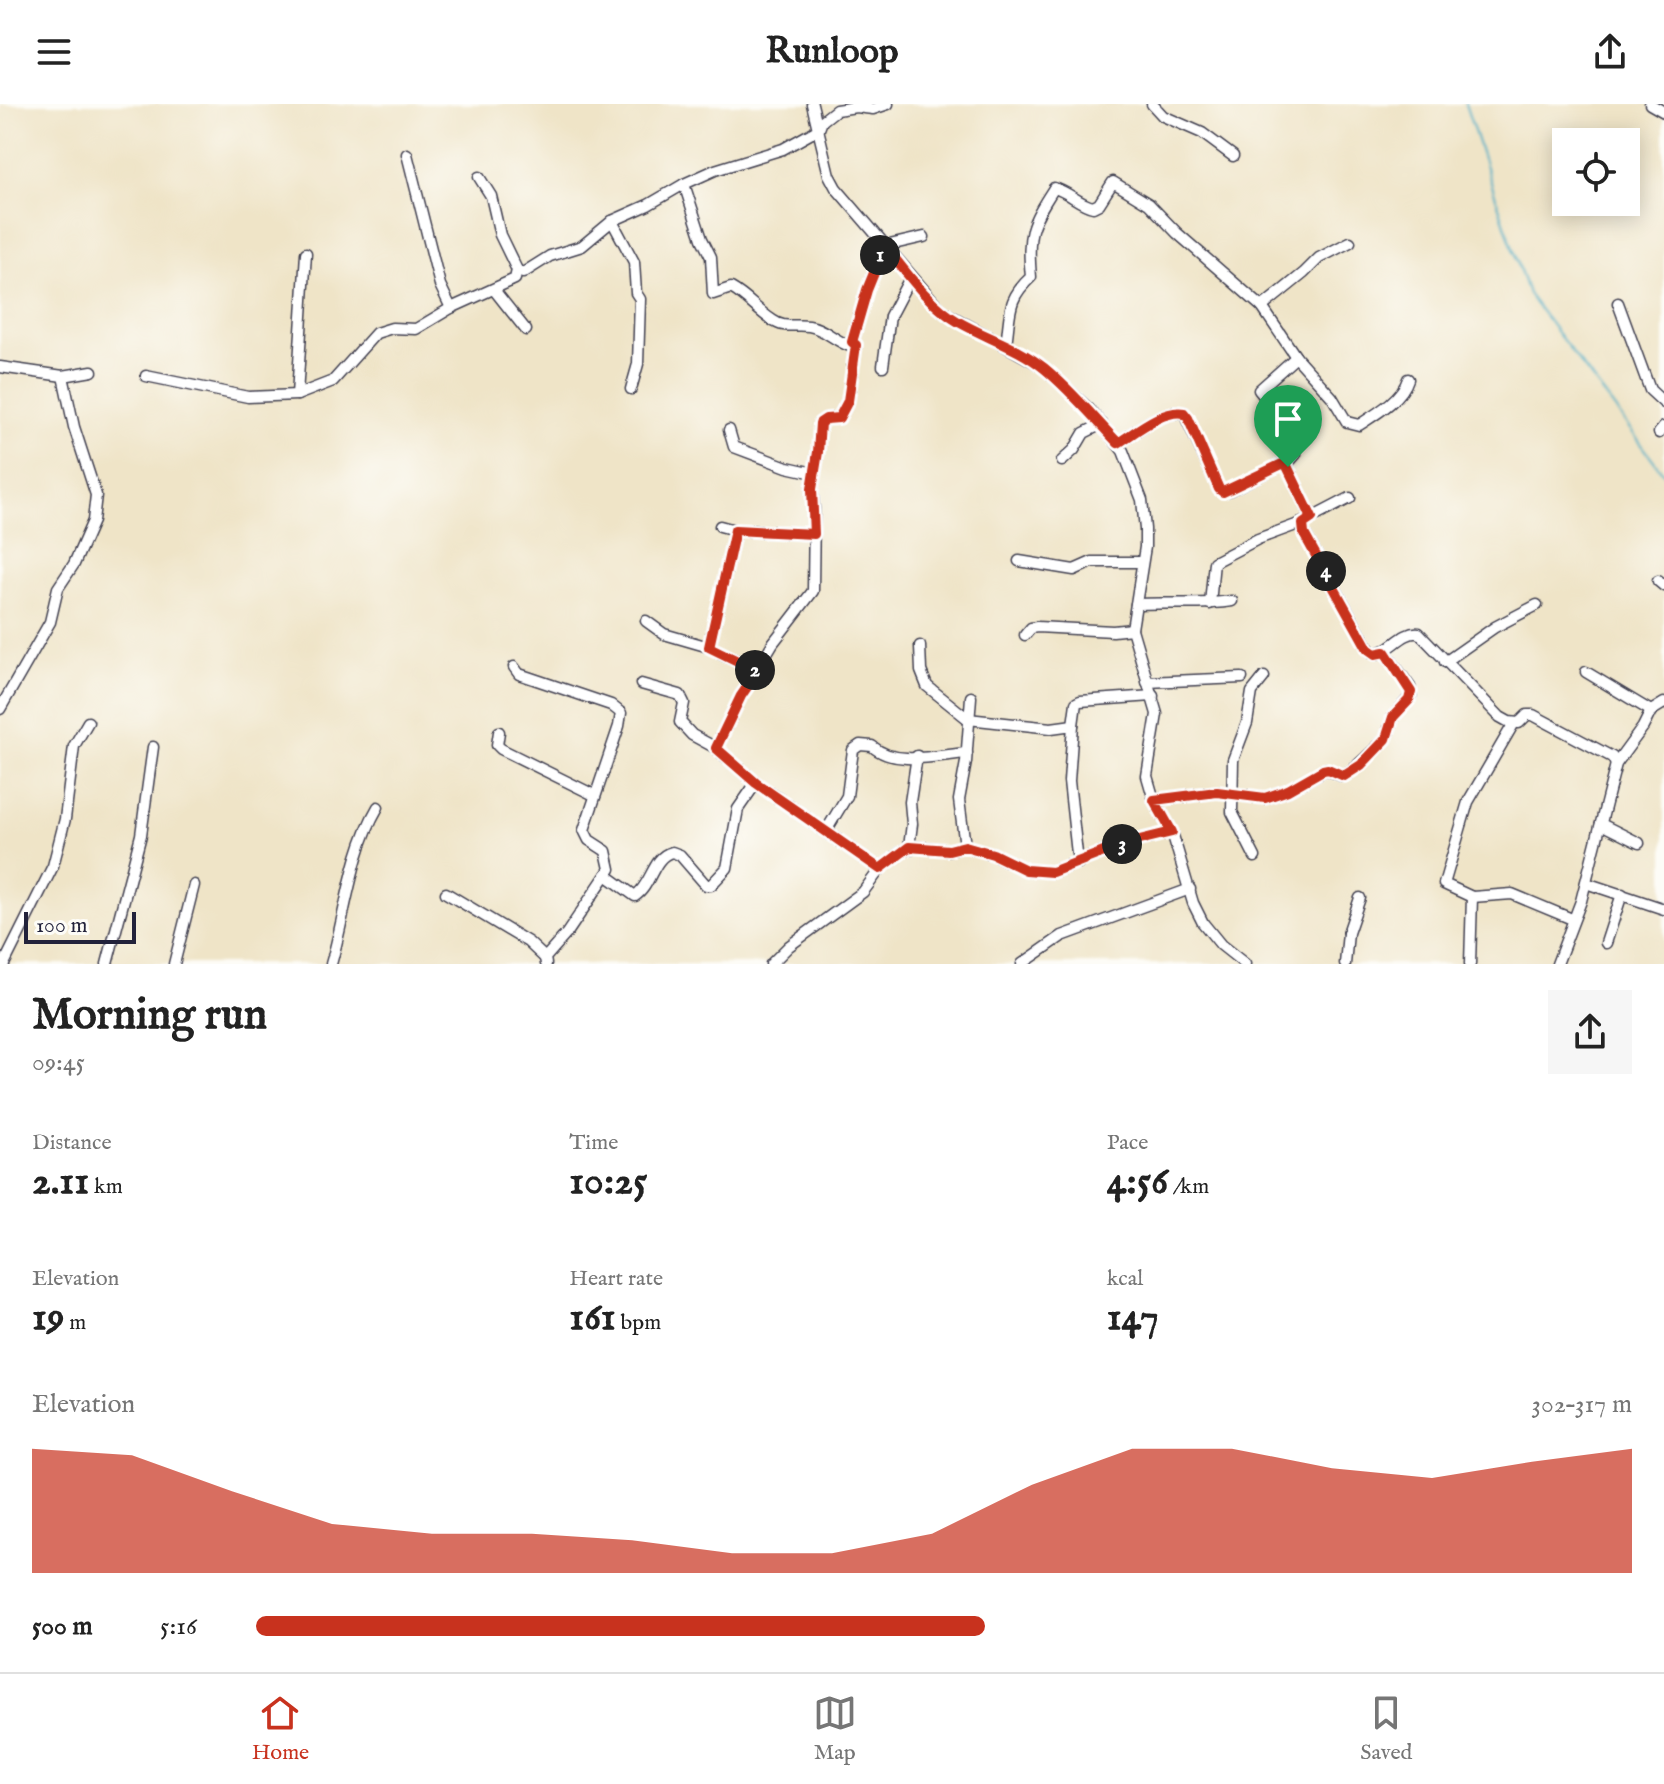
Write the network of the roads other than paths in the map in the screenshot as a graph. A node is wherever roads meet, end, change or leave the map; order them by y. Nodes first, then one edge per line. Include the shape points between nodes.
1 (812, 104) edge
2 (888, 104) edge
3 (1152, 104) edge
4 (1650, 104) edge
5 (1664, 112) edge
6 (819, 129) junction
7 (407, 154) dead end
8 (1233, 156) dead end
9 (479, 177) dead end
10 (684, 184) junction
11 (612, 221) junction
12 (924, 237) dead end
13 (1350, 242) dead end
14 (885, 246) junction
15 (306, 253) dead end
16 (517, 270) junction
17 (911, 276) junction
18 (495, 291) junction
19 (1618, 303) dead end
20 (1262, 307) junction
21 (451, 308) junction
22 (526, 330) dead end
23 (852, 342) junction
24 (1006, 344) junction
25 (1296, 357) junction
26 (883, 366) dead end
27 (0, 367) edge
28 (92, 371) dead end
29 (63, 376) junction
30 (146, 376) dead end
31 (1408, 379) dead end
32 (631, 389) dead end
33 (297, 395) junction
34 (1664, 403) edge
35 (1102, 424) junction
36 (729, 430) dead end
37 (1118, 443) junction
38 (1062, 461) dead end
39 (1288, 467) junction
40 (814, 473) junction
41 (1350, 498) dead end
42 (1308, 520) junction
43 (720, 526) dead end
44 (735, 530) junction
45 (814, 534) junction
46 (1019, 561) dead end
47 (1142, 562) junction
48 (1232, 601) dead end
49 (1136, 604) junction
50 (1210, 604) junction
51 (1537, 605) dead end
52 (646, 621) dead end
53 (1132, 629) junction
54 (1025, 635) dead end
55 (920, 646) dead end
56 (709, 647) junction
57 (1385, 652) junction
58 (1445, 662) junction
59 (514, 667) dead end
60 (758, 671) junction
61 (1586, 672) dead end
62 (1264, 677) dead end
63 (1242, 678) dead end
64 (1147, 682) junction
65 (641, 684) dead end
66 (1153, 696) junction
67 (971, 697) dead end
68 (1664, 703) edge
69 (0, 709) edge
70 (1651, 711) junction
71 (968, 719) junction
72 (88, 722) dead end
73 (1073, 725) junction
74 (1511, 726) junction
75 (499, 732) dead end
76 (153, 747) dead end
77 (716, 748) junction
78 (967, 753) junction
79 (917, 756) junction
80 (1616, 764) junction
81 (756, 783) junction
82 (1232, 793) junction
83 (594, 795) junction
84 (1154, 800) junction
85 (378, 807) dead end
86 (1601, 824) junction
87 (826, 831) junction
88 (1172, 832) junction
89 (1639, 843) dead end
90 (965, 846) junction
91 (909, 847) junction
92 (1255, 857) dead end
93 (1078, 863) junction
94 (880, 869) junction
95 (606, 875) junction
96 (1586, 883) junction
97 (194, 885) dead end
98 (1190, 889) junction
99 (446, 893) dead end
100 (1622, 894) junction
101 (1472, 897) junction
102 (1360, 898) dead end
103 (1664, 909) edge
104 (1572, 919) junction
105 (1606, 943) dead end
106 (5, 951) edge
107 (545, 961) edge
108 (4, 964) edge
109 (107, 964) edge
110 (174, 964) edge
111 (331, 964) edge
112 (771, 964) edge
113 (1022, 964) edge
114 (1245, 964) edge
115 (1345, 964) edge
116 (1470, 964) edge
117 (1557, 964) edge

1 - 6 street
2 - 6 street via 836,110
3 - 8 street via 1163,116 1202,133
4 - 5 street
6 - 10 street via 783,149
6 - 14 street via 836,188
7 - 21 street via 440,285
9 - 16 street
10 - 11 street
10 - 23 street via 711,257 713,294 731,288 773,322 817,327 842,343
11 - 16 street via 582,246 550,256 523,273
11 - 32 street via 634,262 640,299 638,364
12 - 14 street
13 - 20 street via 1319,258
14 - 17 street
14 - 23 street
15 - 33 street
16 - 18 street via 515,279
17 - 24 street via 942,311
17 - 26 street via 890,316
18 - 21 street
18 - 22 street
19 - 34 street via 1650,390
20 - 24 street via 1149,204 1113,182 1093,207 1054,188 1033,220 1031,277 1011,303
20 - 25 street
21 - 33 street via 416,329 376,333 333,381
23 - 40 street via 856,345 848,401 839,418 820,423
24 - 35 street via 1042,366
25 - 31 street via 1347,422 1359,425 1405,388
25 - 39 street via 1259,390 1295,446
27 - 29 street
28 - 29 street
29 - 69 street via 96,495 93,521 58,588 50,622
30 - 33 street via 248,397
35 - 37 street
35 - 38 street via 1084,433
36 - 40 street via 734,447
37 - 39 street via 1178,411 1188,418 1223,492 1282,464
37 - 47 street via 1142,500
39 - 42 street
40 - 45 street
41 - 42 street
42 - 50 street via 1214,562
42 - 57 street via 1304,534 1368,649
43 - 44 street
44 - 45 street
44 - 56 street
45 - 60 street via 813,591
46 - 47 street via 1074,570 1092,562
47 - 49 street
48 - 50 street
49 - 50 street
49 - 53 street
51 - 58 street
52 - 56 street via 664,634
53 - 54 street via 1037,627
53 - 64 street
55 - 71 street via 927,686
56 - 60 street
57 - 58 street via 1415,632
57 - 82 street via 1411,696 1393,717 1386,739 1361,765 1344,776 1323,770 1274,796
58 - 74 street
59 - 83 street via 519,674 621,713
60 - 77 street
61 - 70 street
62 - 82 street via 1252,692 1234,754
63 - 64 street
64 - 66 street
65 - 77 street via 680,695 682,725
66 - 73 street via 1077,702
66 - 84 street via 1157,714 1147,776
67 - 71 street
68 - 70 street
70 - 80 street
71 - 73 street via 1051,728
71 - 78 street
72 - 106 street via 74,746 53,866
73 - 93 street via 1069,781
74 - 80 street via 1533,715
74 - 101 street via 1468,802 1444,884
75 - 83 street via 501,749
76 - 109 street via 141,835
77 - 81 street
78 - 79 street
78 - 90 street via 959,800
79 - 87 street via 880,754 872,746 853,750 847,796
79 - 91 street
80 - 86 street
81 - 87 street
81 - 95 street via 738,809 727,868 711,885 672,852 660,859 635,896
82 - 84 street
82 - 92 street via 1232,812
83 - 95 street via 584,830 606,851
84 - 88 street
85 - 111 street via 364,832
86 - 89 street
86 - 96 street
87 - 94 street
88 - 93 street
88 - 98 street
90 - 91 street
90 - 93 street via 1026,870 1052,872
91 - 94 street
94 - 112 street via 863,892
95 - 107 street
96 - 100 street
96 - 104 street
97 - 110 street
98 - 113 street via 1062,936
98 - 114 street via 1212,935
99 - 107 street via 528,942
100 - 103 street
100 - 105 street
101 - 104 street via 1512,894
101 - 116 street
102 - 115 street
104 - 117 street
106 - 108 street

